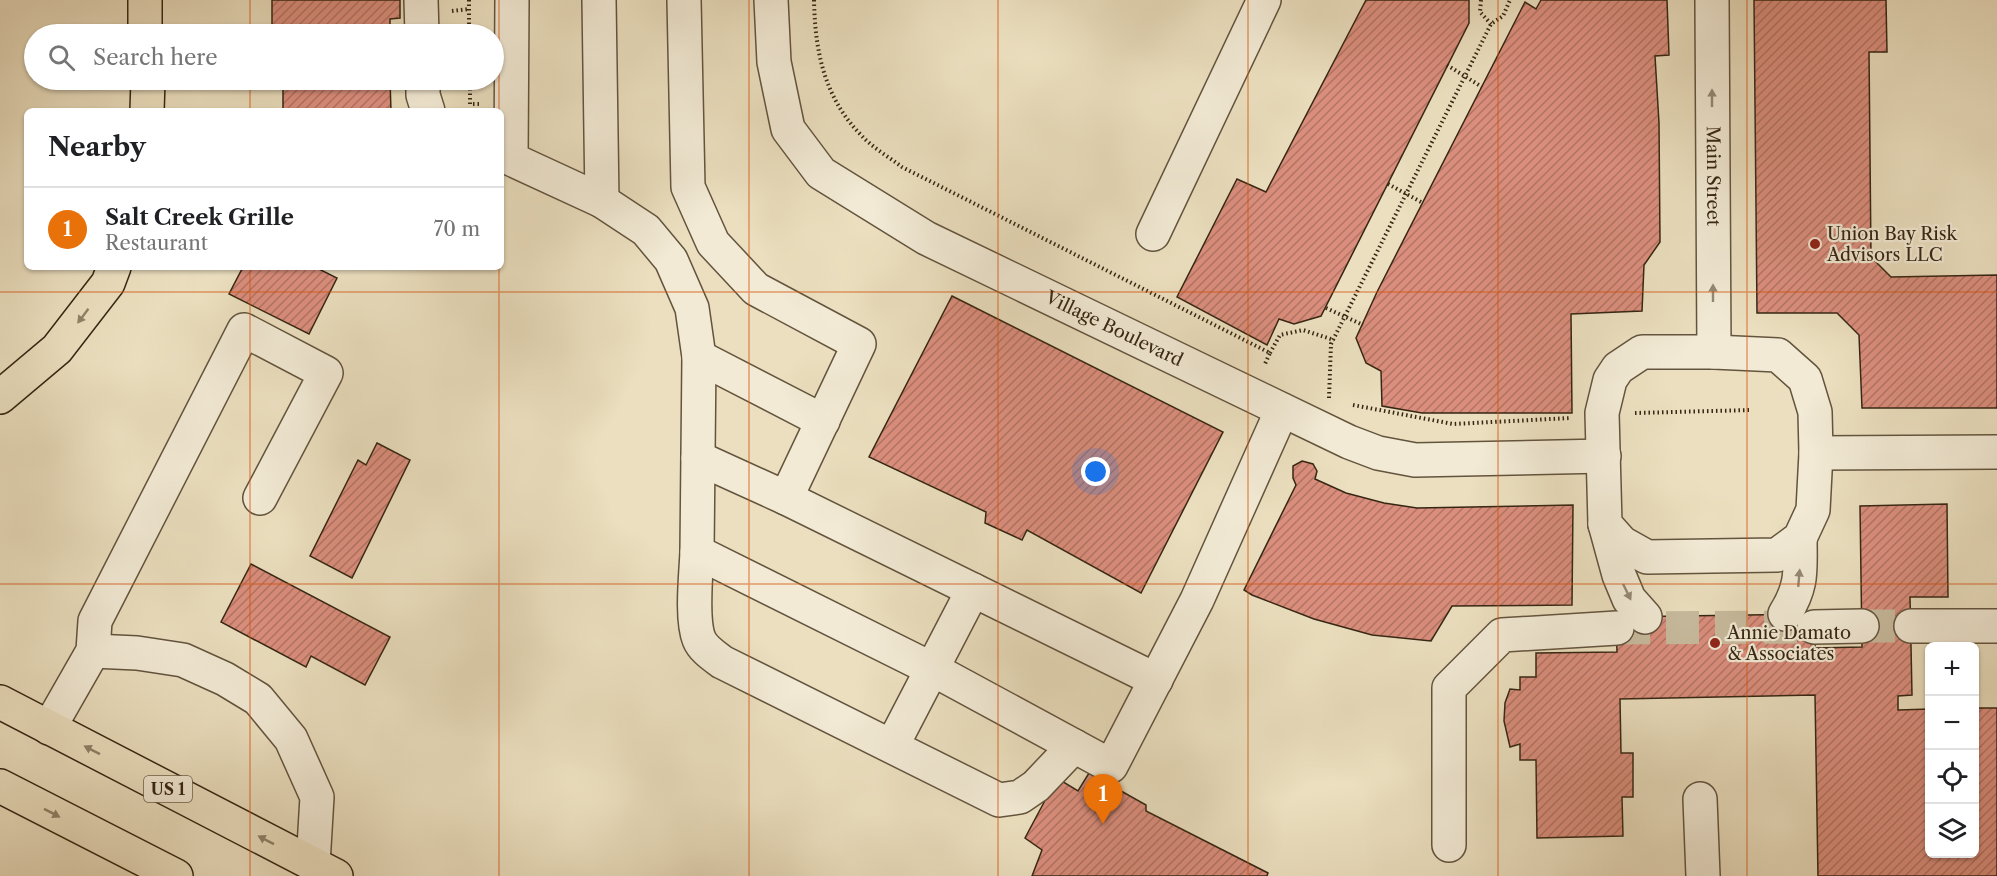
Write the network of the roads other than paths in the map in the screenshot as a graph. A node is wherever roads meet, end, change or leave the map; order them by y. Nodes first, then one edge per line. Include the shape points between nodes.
1 (145, 0) edge
2 (422, 0) edge
3 (512, 0) edge
4 (599, 0) edge
5 (684, 0) edge
6 (771, 0) edge
7 (1264, 0) edge
8 (1712, 0) edge
9 (146, 24) edge
10 (422, 24) edge
11 (148, 90) edge
12 (423, 90) edge
13 (147, 108) edge
14 (427, 108) edge
15 (506, 157) edge
16 (602, 201) junction
17 (1153, 234) dead end
18 (113, 270) edge
19 (1714, 352) junction
20 (699, 357) junction
21 (0, 397) edge
22 (1282, 410) junction
23 (823, 421) junction
24 (1997, 452) edge
25 (1816, 453) junction
26 (1604, 456) junction
27 (698, 458) junction
28 (260, 498) dead end
29 (786, 498) junction
30 (1605, 524) junction
31 (1800, 538) junction
32 (697, 552) junction
33 (973, 590) junction
34 (1823, 624) dead end
35 (1911, 626) tunnel mouth
36 (1995, 626) dead end
37 (93, 651) junction
38 (933, 669) junction
39 (1156, 680) junction
40 (0, 702) edge
41 (49, 728) junction
42 (892, 746) junction
43 (1074, 746) junction
44 (0, 786) edge
45 (1700, 799) dead end
46 (1449, 845) dead end
47 (325, 870) edge
48 (176, 876) edge
49 (1703, 876) edge

1 - 9 highway
2 - 10 street
3 - 15 street
4 - 16 street
5 - 23 street via 688,187 713,243 756,289 859,344
6 - 22 street, Village Boulevard via 774,62 788,129 821,173 926,238
7 - 17 street
19 -> 8 street, Main Street
11 - 13 highway
12 - 14 street
15 - 16 street
16 - 20 street via 646,230 671,260 692,308
18 -> 21 highway via 108,283 57,349
19 - 25 street via 1778,355 1805,379 1815,412
19 - 26 street via 1642,352 1618,368 1610,380 1602,413
20 - 23 street
20 - 27 street
22 - 26 street, Village Boulevard via 1378,453 1415,460
22 - 39 street via 1197,600
23 - 29 street
24 - 25 street
25 - 31 street via 1813,510
26 - 30 street
27 - 29 street
27 - 32 street
28 - 37 street via 326,373 244,330 95,621
29 - 33 street
30 - 31 street via 1622,543 1647,557 1777,555
30 -> 46 street via 1629,599 1617,624 1502,634 1449,688
34 -> 31 street via 1795,597
32 - 38 street
32 - 42 street via 696,623 699,640 707,650 723,662
33 - 38 street
33 - 39 street
35 - 36 street
37 - 41 street
37 - 47 street via 183,660 258,699 291,739 316,797
38 - 42 street
38 - 43 street
39 - 43 street via 1111,766
40 - 41 highway, US 1
47 -> 41 highway, US 1
42 - 43 street via 999,800 1028,792
44 -> 48 highway
45 - 49 street

